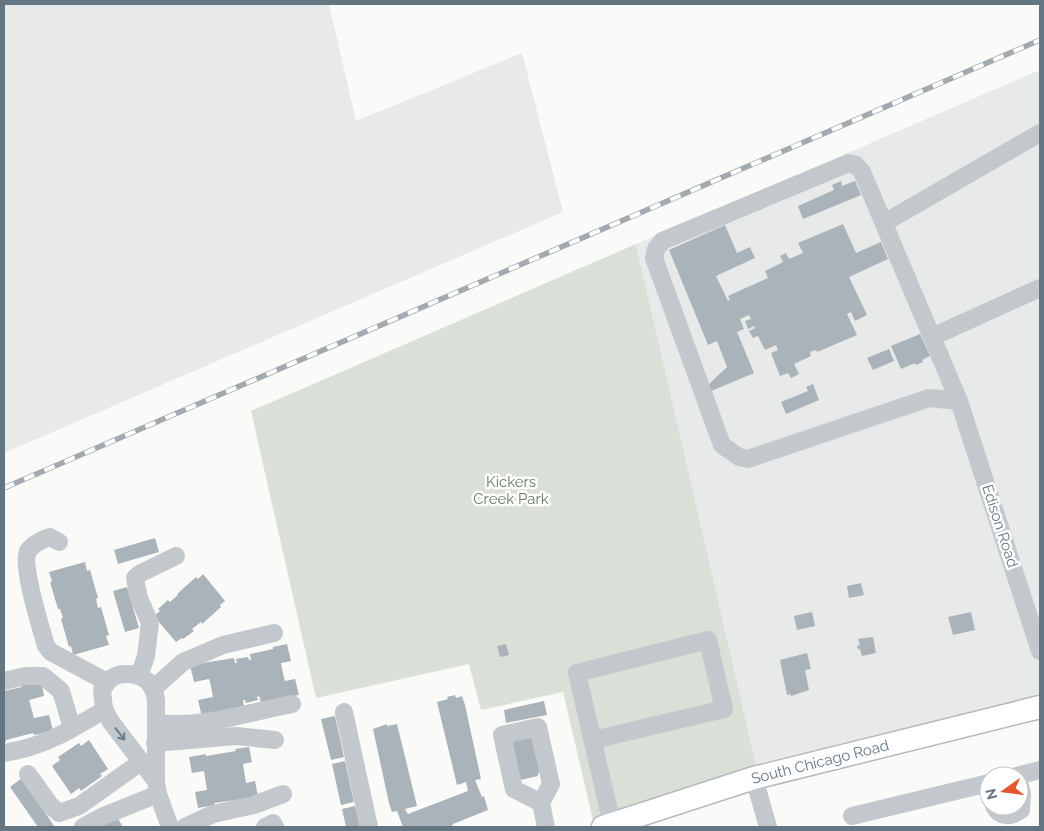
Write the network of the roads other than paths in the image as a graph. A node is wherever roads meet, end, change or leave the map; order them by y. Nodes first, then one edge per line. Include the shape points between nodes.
1 (1040, 133) edge
2 (884, 223) junction
3 (1040, 288) edge
4 (932, 337) junction
5 (959, 401) junction
6 (59, 542) dead end
7 (176, 556) dead end
8 (274, 633) dead end
9 (1040, 651) edge
10 (139, 676) junction
11 (4, 681) edge
12 (107, 682) junction
13 (153, 688) junction
14 (292, 704) dead end
15 (1040, 707) edge
16 (105, 710) junction
17 (344, 712) dead end
18 (156, 723) junction
19 (72, 728) junction
20 (275, 740) dead end
21 (593, 740) junction
22 (155, 743) junction
23 (4, 754) edge
24 (141, 762) junction
25 (28, 774) dead end
26 (754, 778) junction
27 (979, 786) edge
28 (157, 787) junction
29 (283, 794) dead end
30 (541, 803) dead end
31 (852, 816) dead end
32 (607, 825) edge
33 (82, 827) edge
34 (170, 827) edge
35 (185, 827) edge
36 (265, 827) edge
37 (275, 827) edge
38 (369, 827) edge
39 (546, 827) edge
40 (768, 827) edge

1 - 2 street
2 - 4 street, Edison Road
2 - 5 street, Edison Road via 862,172 849,163 662,241 656,249 654,258 722,445 748,460 929,398
3 - 4 street
4 - 5 street, Edison Road
5 - 9 street, Edison Road
6 - 12 street via 50,537 37,542 26,558 46,646
7 - 10 street via 135,578 139,598 150,623 146,656
8 - 13 street via 223,645 183,662
10 - 12 street via 122,674
10 - 13 street
11 - 19 street via 43,676 61,691
12 - 16 street via 102,690
13 - 18 street
14 - 18 street via 209,722
15 - 26 main road, South Chicago Road
16 - 19 street
16 -> 24 street
17 - 38 street
18 - 22 street
19 - 23 street
20 - 22 street via 236,736
21 - 21 street via 578,673 708,640 724,709
21 - 32 street
22 - 28 street
24 - 25 street via 79,806 59,813 50,806
24 - 28 street
26 - 32 main road, South Chicago Road
26 - 40 street
27 - 31 street
28 - 33 street
28 - 34 street
29 - 35 street via 254,805 213,814
30 - 39 street
36 - 37 street via 273,823

